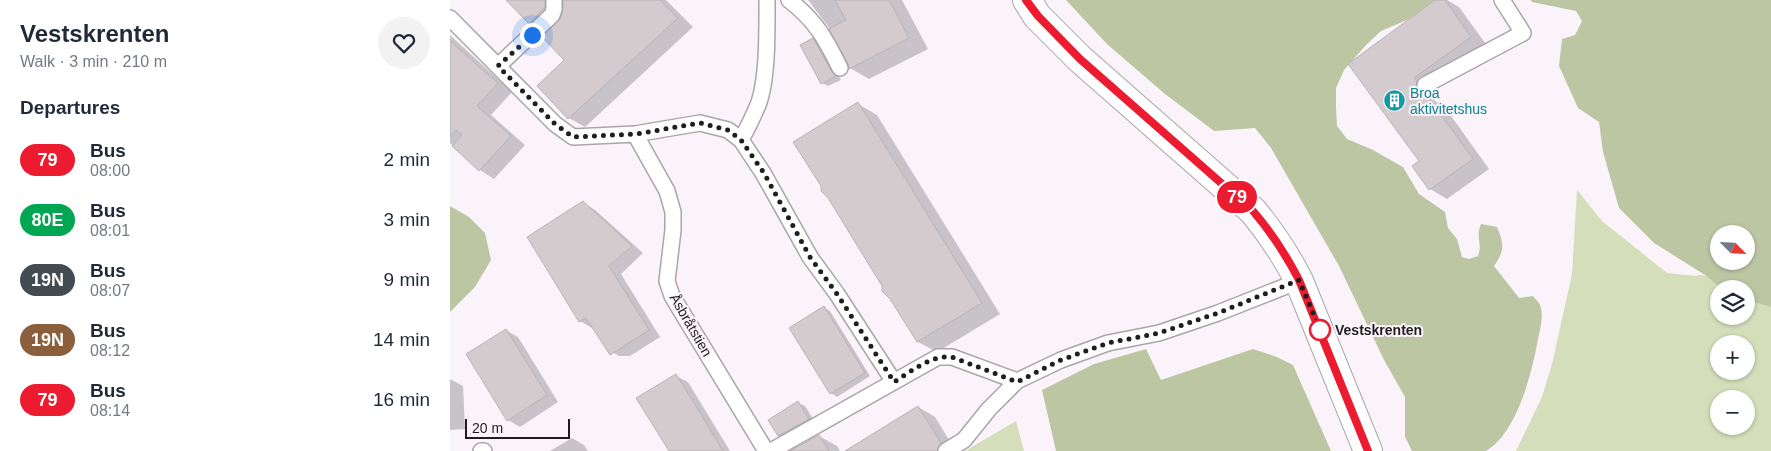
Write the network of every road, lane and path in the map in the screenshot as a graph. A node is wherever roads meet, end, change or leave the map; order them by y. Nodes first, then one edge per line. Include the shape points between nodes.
1 (554, 0) edge
2 (767, 0) edge
3 (789, 0) edge
4 (1026, 0) edge
5 (1502, 0) edge
6 (450, 18) edge
7 (498, 66) junction
8 (840, 68) dead end
9 (1425, 85) dead end
10 (636, 134) junction
11 (741, 140) junction
12 (1299, 280) junction
13 (894, 382) junction
14 (1017, 382) junction
15 (1364, 442) edge
16 (766, 451) edge
17 (771, 451) edge
18 (946, 451) edge

1 - 7 lane via 552,15
2 - 11 lane via 766,47 759,104
3 - 8 lane via 812,20
4 - 12 street via 1080,59 1253,211 1273,234
5 - 9 lane via 1523,33
6 - 7 lane
7 - 10 lane via 555,124 573,137
10 - 11 lane via 700,123 728,130
10 - 16 lane, Åsbråtstien via 667,191 673,212 667,281 672,296
11 - 13 lane via 764,173 810,257
12 - 14 lane via 1159,333 1108,343 1061,360
12 - 15 street
13 - 14 lane via 926,362 945,356
13 - 17 lane
14 - 18 lane via 964,440

